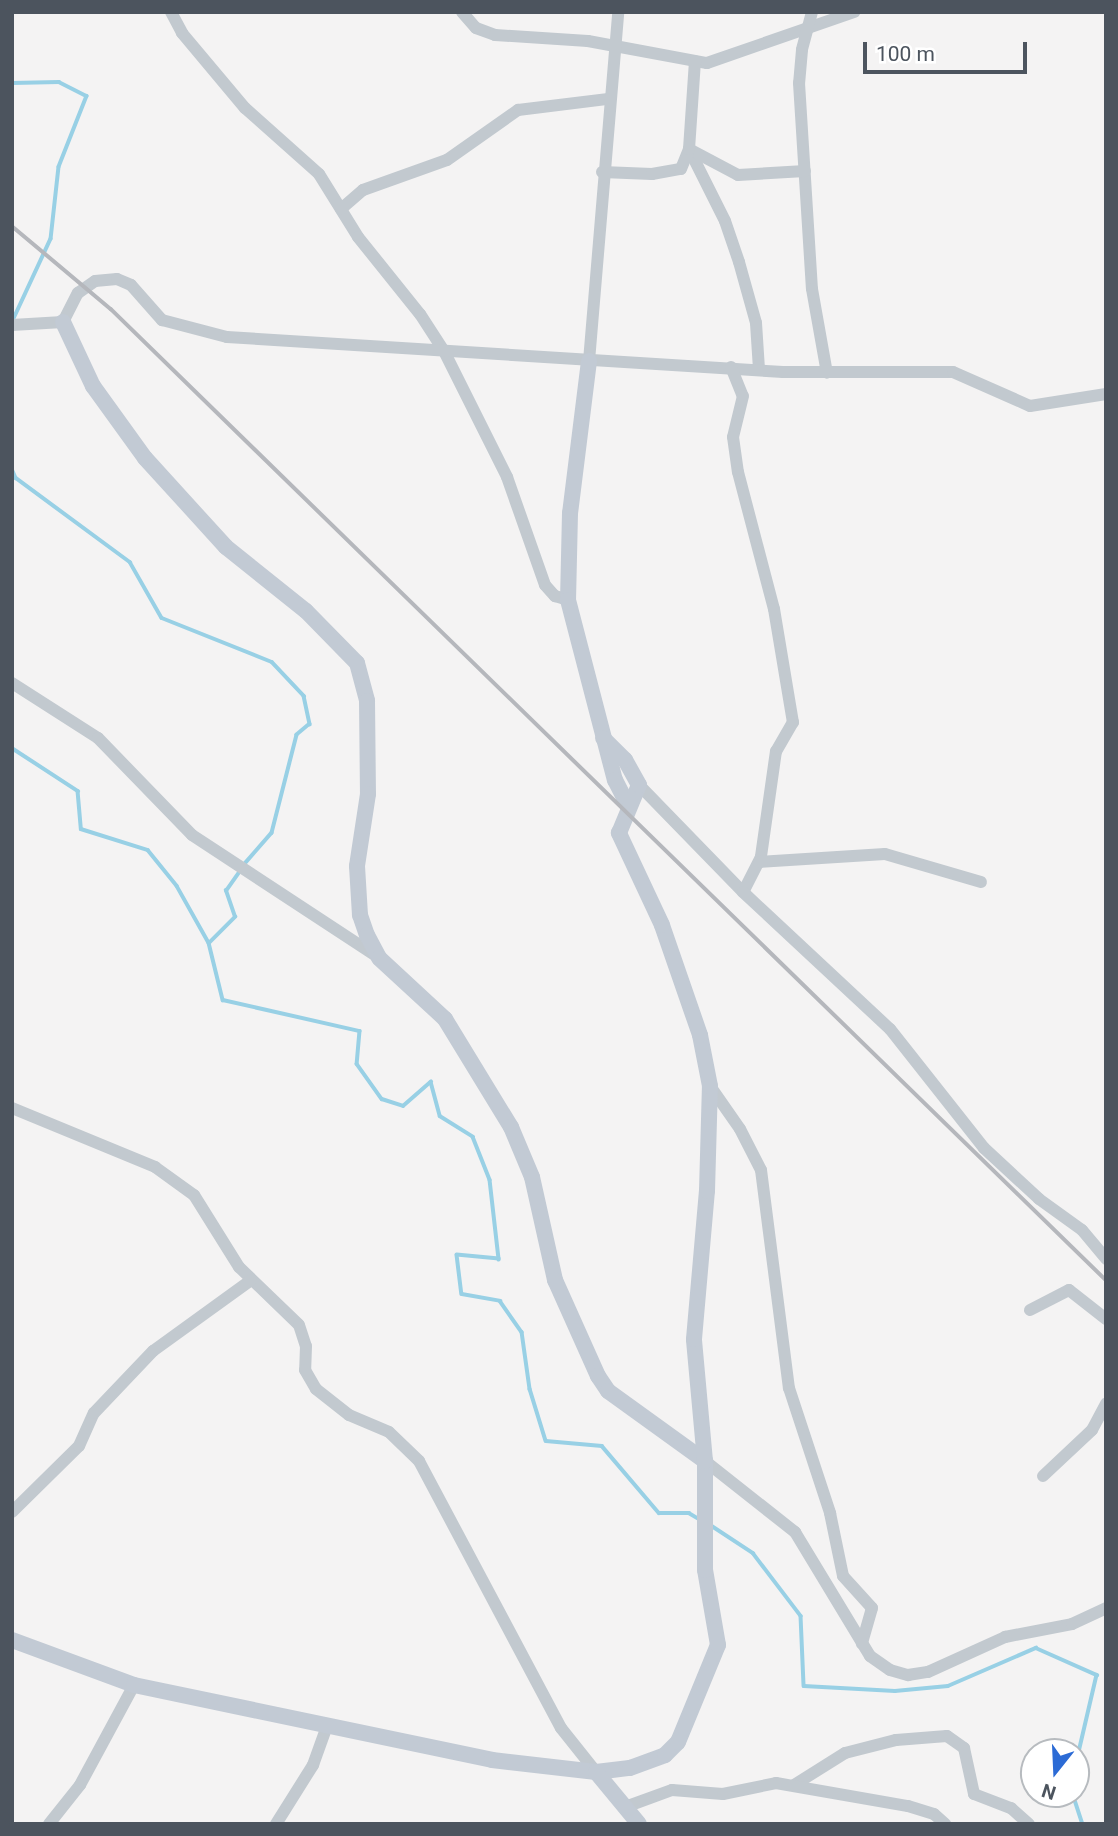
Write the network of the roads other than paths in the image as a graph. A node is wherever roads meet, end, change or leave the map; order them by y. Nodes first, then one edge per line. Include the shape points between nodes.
1 (171, 12) edge
2 (462, 12) edge
3 (618, 12) edge
4 (812, 12) edge
5 (854, 12) edge
6 (807, 28) junction
7 (614, 46) junction
8 (695, 61) junction
9 (608, 99) junction
10 (689, 149) junction
11 (805, 171) junction
12 (602, 172) junction
13 (341, 209) junction
14 (63, 322) junction
15 (12, 325) edge
16 (444, 351) junction
17 (589, 361) junction
18 (731, 367) junction
19 (759, 370) junction
20 (827, 373) junction
21 (1106, 394) edge
22 (568, 600) junction
23 (12, 682) edge
24 (603, 738) junction
25 (639, 785) junction
26 (629, 807) junction
27 (759, 862) junction
28 (981, 882) dead end
29 (743, 892) junction
30 (379, 958) junction
31 (710, 1086) junction
32 (12, 1108) edge
33 (1106, 1259) edge
34 (251, 1280) junction
35 (1030, 1310) dead end
36 (1106, 1319) edge
37 (1106, 1404) edge
38 (705, 1468) junction
39 (1043, 1476) dead end
40 (12, 1511) edge
41 (1106, 1608) edge
42 (12, 1640) edge
43 (862, 1644) junction
44 (134, 1685) junction
45 (327, 1726) junction
46 (596, 1772) junction
47 (794, 1785) junction
48 (628, 1806) junction
49 (49, 1824) edge
50 (276, 1824) edge
51 (639, 1824) edge
52 (945, 1824) edge
53 (1029, 1824) edge

1 - 13 street via 182,33 245,108 319,174
2 - 7 street via 476,28 495,35
3 - 7 street
4 - 6 street
5 - 6 street
6 - 8 street via 718,61
6 - 11 street via 799,67
7 - 8 street
7 - 9 street
8 - 10 street
9 - 12 street
9 - 13 street via 518,110 491,124 447,160 363,190
10 - 11 street via 738,175
10 - 12 street via 683,166 673,173
10 - 19 street via 740,262 756,323
11 - 20 street via 814,309
12 - 17 street
13 - 16 street
14 - 15 street
14 - 16 street via 78,293 96,281 117,279 131,285 162,320 202,333
14 - 30 street via 93,386 145,458 226,547 333,635 363,676 368,794 358,857 359,899 367,935
16 - 17 street
16 - 22 street via 507,477 542,580 551,594
17 - 18 street
17 - 22 street via 570,513
18 - 19 street
18 - 27 street via 743,396 733,437 738,472 774,609 793,722 776,751
19 - 20 street
20 - 21 street via 953,372 1030,406
22 - 24 street
23 - 30 street via 98,738 169,816
24 - 25 street via 625,760
24 - 26 street via 615,780
25 - 26 street
25 - 29 street
26 - 31 street via 619,833 663,925 700,1035
27 - 28 street via 885,854
27 - 29 street
29 - 33 street via 890,1029 984,1148 1039,1199 1082,1230
30 - 38 street via 445,1019 511,1127 532,1177 555,1280 598,1376 608,1391
31 - 38 street via 707,1191 694,1339
31 - 43 street via 761,1170 789,1388 830,1513 843,1576 872,1608
32 - 34 street via 176,1179 210,1216
34 - 40 street via 153,1351 94,1413 79,1446
34 - 46 street via 299,1325 305,1340 305,1370 316,1389 349,1415 395,1437 419,1461 561,1728
35 - 36 street via 1071,1290
37 - 39 street via 1092,1430
38 - 43 street via 795,1532
38 - 46 street via 705,1570 718,1645 712,1666 672,1750 630,1768
41 - 43 street via 1072,1625 1005,1637 914,1674 879,1664
42 - 44 street
44 - 45 street
44 - 49 street via 80,1784
45 - 46 street via 435,1751
45 - 50 street via 313,1765
46 - 48 street
47 - 48 street via 769,1783 723,1794 672,1790
47 - 52 street via 925,1811
47 - 53 street via 845,1753 896,1740 947,1736 964,1748 974,1794 1011,1808
48 - 51 street

